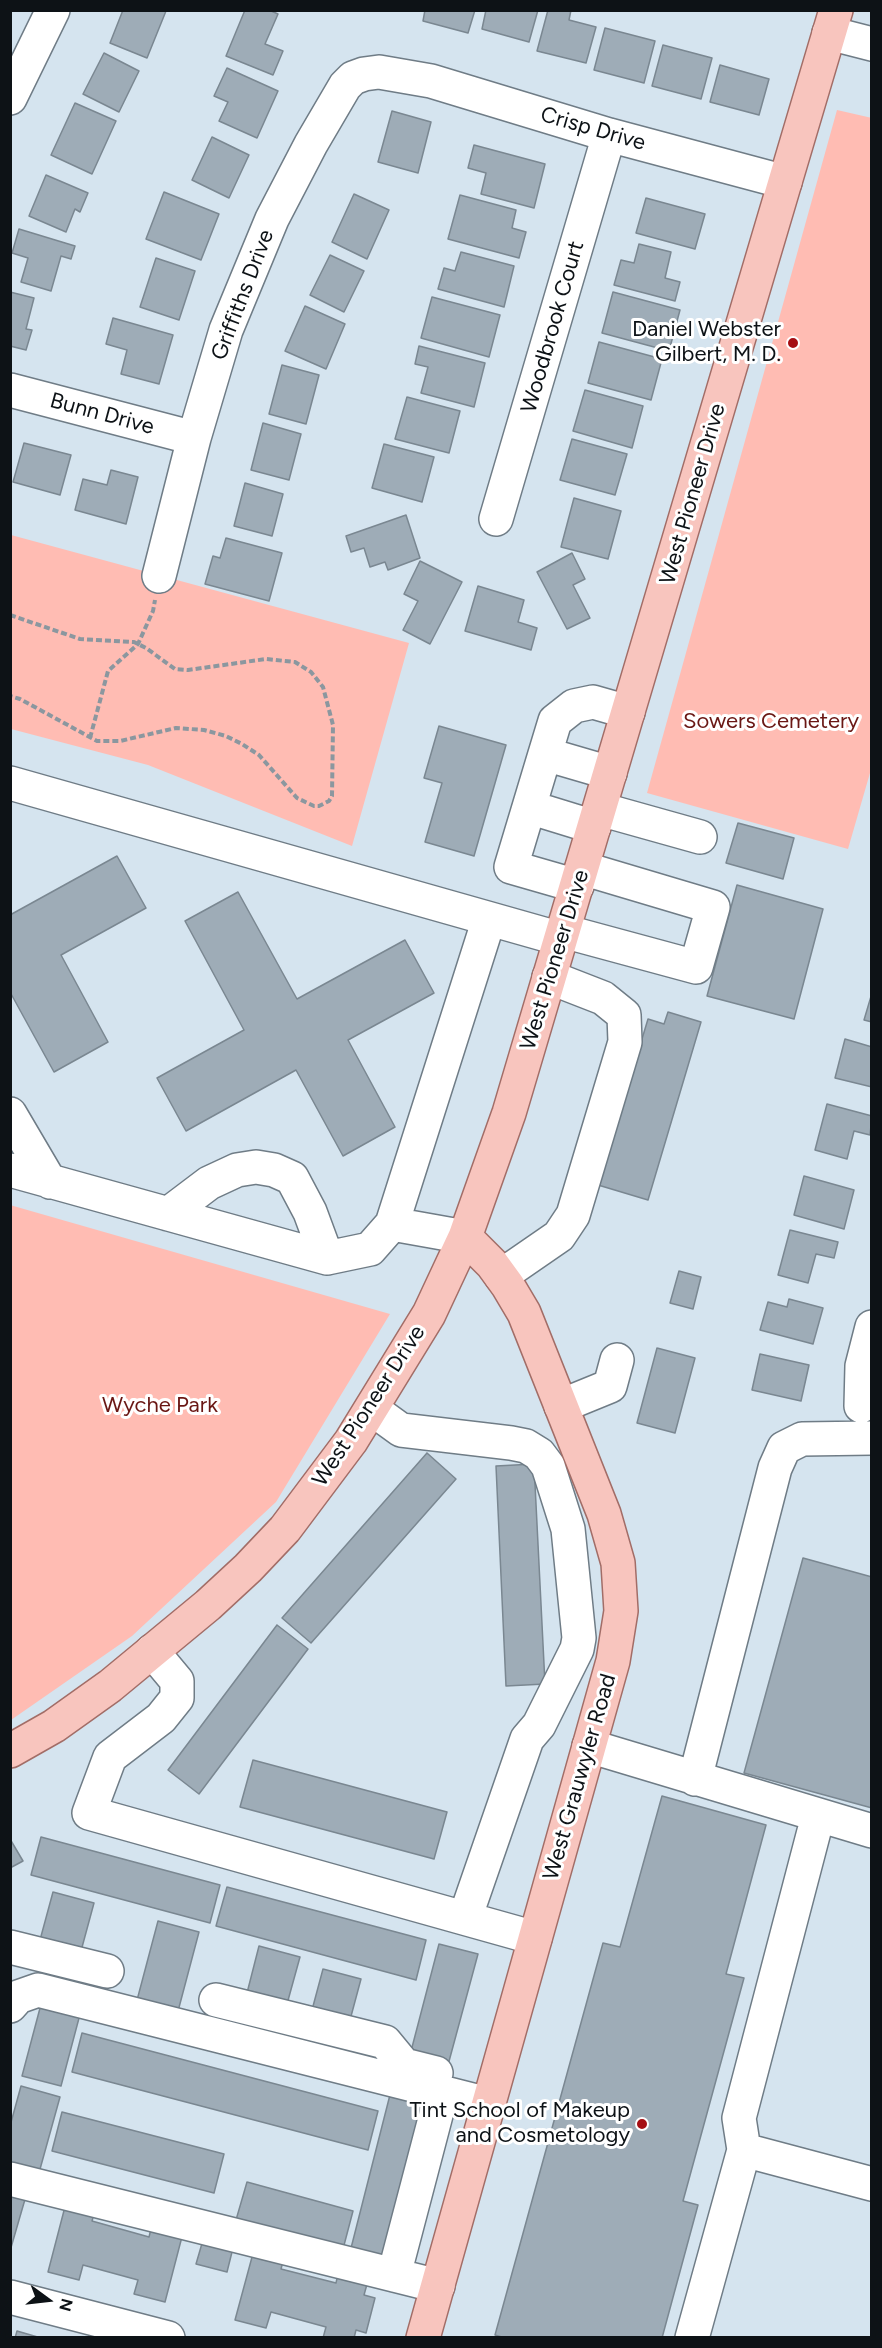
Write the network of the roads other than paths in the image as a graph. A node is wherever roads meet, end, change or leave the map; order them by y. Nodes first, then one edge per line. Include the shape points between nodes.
1 (53, 10) edge
2 (833, 22) edge
3 (872, 44) edge
4 (402, 75) joint
5 (10, 98) edge
6 (609, 135) junction
7 (785, 182) junction
8 (10, 390) edge
9 (194, 438) junction
10 (496, 519) dead end
11 (159, 576) road end
12 (628, 712) junction
13 (545, 754) junction
14 (610, 773) junction
15 (10, 783) edge
16 (529, 807) junction
17 (597, 818) junction
18 (700, 837) dead end
19 (579, 877) junction
20 (489, 919) junction
21 (562, 935) junction
22 (549, 977) junction
23 (10, 1114) edge
24 (10, 1170) edge
25 (51, 1182) junction
26 (168, 1214) junction
27 (392, 1224) junction
28 (465, 1237) junction
29 (327, 1258) junction
30 (501, 1276) junction
31 (872, 1327) edge
32 (617, 1360) dead end
33 (561, 1406) junction
34 (861, 1406) dead end
35 (372, 1409) junction
36 (872, 1438) edge
37 (577, 1649) junction
38 (152, 1651) junction
39 (613, 1660) junction
40 (589, 1746) junction
41 (10, 1751) edge
42 (695, 1779) junction
43 (819, 1816) junction
44 (872, 1832) edge
45 (465, 1918) junction
46 (535, 1938) junction
47 (10, 1947) edge
48 (107, 1971) dead end
49 (216, 2000) dead end
50 (10, 2006) edge
51 (442, 2092) junction
52 (491, 2096) junction
53 (744, 2150) junction
54 (10, 2179) edge
55 (872, 2184) edge
56 (394, 2275) junction
57 (438, 2286) junction
58 (10, 2297) edge
59 (168, 2337) edge
60 (423, 2337) edge
61 (692, 2337) edge

1 - 5 street
2 - 3 street
2 - 7 main road, West Pioneer Drive
4 - 6 street, Crisp Drive
4 - 9 street, Griffiths Drive via 379,72 353,78 310,144 272,219 226,330
6 - 7 street, Crisp Drive
6 - 10 street, Woodbrook Court
7 - 12 main road, West Pioneer Drive
8 - 9 street, Bunn Drive
9 - 11 street, Griffiths Drive
12 - 13 street via 593,702 574,706 555,721
12 - 14 main road, West Pioneer Drive
13 - 14 street
13 - 16 street
14 - 17 main road, West Pioneer Drive
15 - 20 street
16 - 17 street
16 - 19 street via 511,867
17 - 18 street
17 - 19 main road, West Pioneer Drive
19 - 21 main road, West Pioneer Drive
19 - 21 street via 713,907 696,967
20 - 21 street
20 - 27 street
21 - 22 main road, West Pioneer Drive
22 - 28 main road, West Pioneer Drive via 509,1113
22 - 30 street via 603,998 624,1015 625,1042 573,1215 559,1236
23 - 25 street
24 - 25 street
25 - 26 street
26 - 29 street
26 - 29 street via 209,1183 237,1170 274,1170 291,1178 310,1212
27 - 28 street
27 - 29 street via 370,1249
28 - 30 main road, West Grauwyler Road
28 - 35 main road, West Pioneer Drive via 418,1334
30 - 33 main road, West Grauwyler Road via 524,1313
31 - 34 street via 862,1366
32 - 33 street via 610,1386
33 - 39 main road, West Grauwyler Road via 604,1514 618,1563 621,1611
35 - 37 street via 401,1430 511,1443 539,1454 548,1467 568,1529
35 - 38 main road, West Pioneer Drive via 285,1528 208,1605
36 - 42 street via 802,1439 784,1448 775,1468
37 - 39 street
37 - 45 street via 539,1725 526,1739
38 - 41 main road, West Pioneer Drive via 73,1713
38 - 45 street via 177,1681 177,1698 161,1718 110,1757 89,1813
39 - 40 main road, West Grauwyler Road
40 - 42 street
40 - 46 main road, West Grauwyler Road
42 - 43 street
43 - 44 street
43 - 53 street via 739,2118
45 - 46 street
46 - 52 main road, West Grauwyler Road
47 - 48 street
49 - 52 street via 385,2042 404,2065
50 - 51 street via 18,1997 38,1990
51 - 52 street
51 - 56 street
52 - 57 main road, West Grauwyler Road
53 - 55 street
53 - 61 street
54 - 56 street
56 - 57 street
57 - 60 main road, West Grauwyler Road
58 - 59 street

